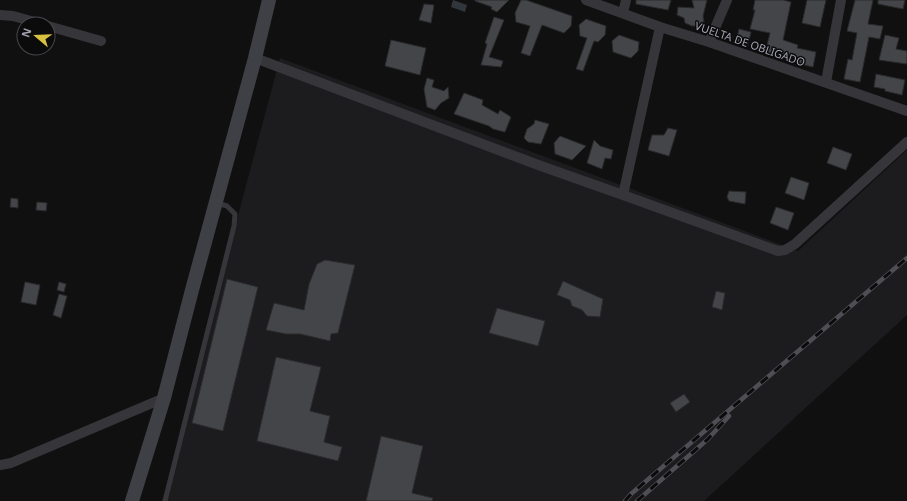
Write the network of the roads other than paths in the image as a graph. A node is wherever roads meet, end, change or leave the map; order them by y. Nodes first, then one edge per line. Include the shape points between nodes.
1 (269, 0) edge
2 (586, 0) edge
3 (626, 0) edge
4 (727, 0) edge
5 (841, 0) edge
6 (623, 13) junction
7 (0, 15) edge
8 (16, 17) edge
9 (660, 27) junction
10 (56, 28) edge
11 (101, 41) dead end
12 (709, 42) junction
13 (255, 58) junction
14 (826, 82) junction
15 (907, 111) edge
16 (907, 142) edge
17 (623, 195) junction
18 (216, 202) junction
19 (164, 398) junction
20 (0, 465) edge
21 (132, 501) edge
22 (165, 501) edge

1 - 13 main road
2 - 6 street, VUELTA DE OBLIGADO
3 - 6 street
4 - 12 street
5 - 14 street
6 - 9 street, VUELTA DE OBLIGADO
7 - 8 street
9 - 12 street, VUELTA DE OBLIGADO
9 - 17 street
10 - 11 street
12 - 14 street, VUELTA DE OBLIGADO
13 - 17 street
13 - 18 main road
14 - 15 street, VUELTA DE OBLIGADO
16 - 17 street via 795,244 785,250 778,251
18 - 19 main road
18 - 22 lane via 227,206 236,214 234,226
19 - 20 street via 11,463
19 - 21 main road

